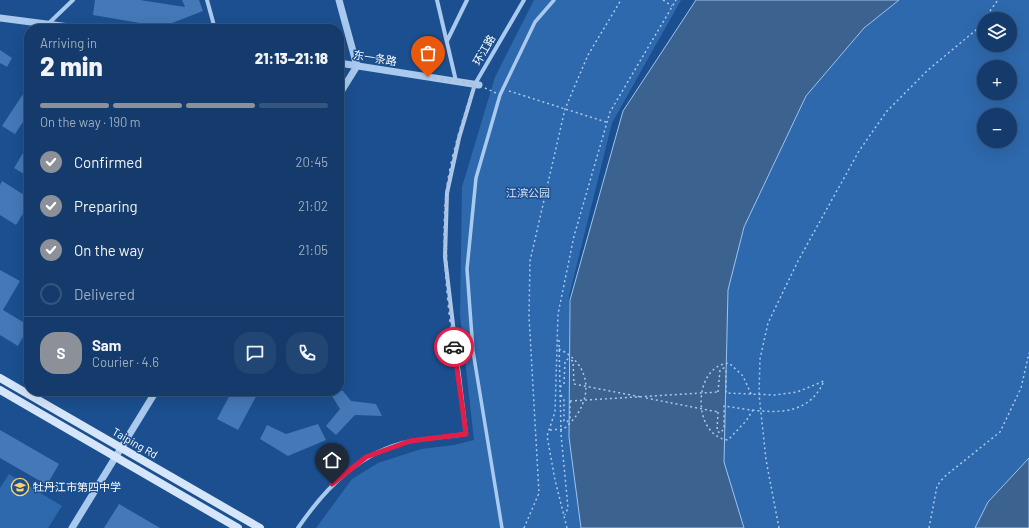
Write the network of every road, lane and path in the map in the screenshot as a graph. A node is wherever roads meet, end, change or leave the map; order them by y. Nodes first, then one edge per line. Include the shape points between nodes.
1 (73, 0) edge
2 (207, 0) edge
3 (339, 0) edge
4 (437, 0) edge
5 (467, 0) edge
6 (524, 0) edge
7 (554, 0) edge
8 (621, 0) edge
9 (663, 0) edge
10 (676, 0) edge
11 (998, 0) edge
12 (672, 6) junction
13 (989, 12) edge
14 (0, 18) edge
15 (48, 24) joint
16 (214, 24) edge
17 (977, 29) edge
18 (447, 41) junction
19 (344, 65) edge
20 (357, 66) junction
21 (456, 81) junction
22 (477, 85) junction
23 (344, 87) edge
24 (503, 90) junction
25 (500, 95) junction
26 (565, 109) junction
27 (607, 122) junction
28 (558, 322) junction
29 (557, 349) junction
30 (1029, 353) edge
31 (0, 378) edge
32 (560, 387) junction
33 (0, 390) edge
34 (24, 392) edge
35 (560, 394) junction
36 (751, 394) junction
37 (759, 394) junction
38 (31, 396) edge
39 (153, 396) edge
40 (643, 397) junction
41 (753, 410) junction
42 (761, 411) junction
43 (549, 430) junction
44 (121, 448) junction
45 (115, 457) junction
46 (565, 515) junction
47 (72, 528) edge
48 (238, 528) edge
49 (260, 528) edge
50 (298, 528) edge
51 (502, 528) edge
52 (524, 528) edge
53 (567, 528) edge
54 (779, 528) edge
55 (929, 528) edge

1 - 15 street
2 - 16 street
3 - 20 street
4 - 18 street
5 - 18 street
6 - 22 street, 环江路
7 - 24 street via 535,22
8 - 26 path via 588,55
9 - 12 path
10 - 12 path
11 - 13 path
12 - 27 path via 610,112
14 - 15 street
17 - 37 path via 928,70 887,111 858,151 768,322 760,360
18 - 21 street
19 - 20 street, 东一条路
20 - 21 street, 东一条路
20 - 23 street
21 - 22 street, 东一条路
22 - 25 path
22 - 50 street, 环江路 via 459,138 447,193 445,257 466,434 410,441 366,457 332,484
24 - 25 street
24 - 26 path
25 - 51 street via 476,178 467,269 473,351
26 - 27 path
26 - 52 path via 530,261 538,493
27 - 28 path via 574,236
28 - 29 path
28 - 32 path
29 - 43 path via 555,412
29 - 43 path via 578,361 584,374 586,390 583,406 574,418 564,428
30 - 55 path via 1022,388 1000,432 944,477 937,486
31 - 34 main road, Taiping Rd
32 - 35 path
32 - 40 path, bridge via 564,384 565,361 568,359 573,361 574,384
33 - 45 main road, Taiping Rd
35 - 40 path, bridge via 564,400 564,421 567,422 570,419 570,402
35 - 46 path via 568,508
36 - 37 path
36 - 40 path, bridge via 726,393 724,368 720,370 718,392
36 - 41 path via 743,376 729,363 722,363 704,383 700,397 702,413 709,429 720,439 728,440
37 - 42 path
37 - 42 path via 797,392 824,381 819,394 799,409
38 - 44 main road, Taiping Rd
39 - 44 street
40 - 41 path, bridge via 718,412 716,426 720,433 724,429 724,406
41 - 42 path
42 - 54 path via 766,460
43 - 46 path via 548,444
44 - 45 street
44 - 49 main road, Taiping Rd
45 - 47 street
45 - 48 main road, Taiping Rd
46 - 53 path

